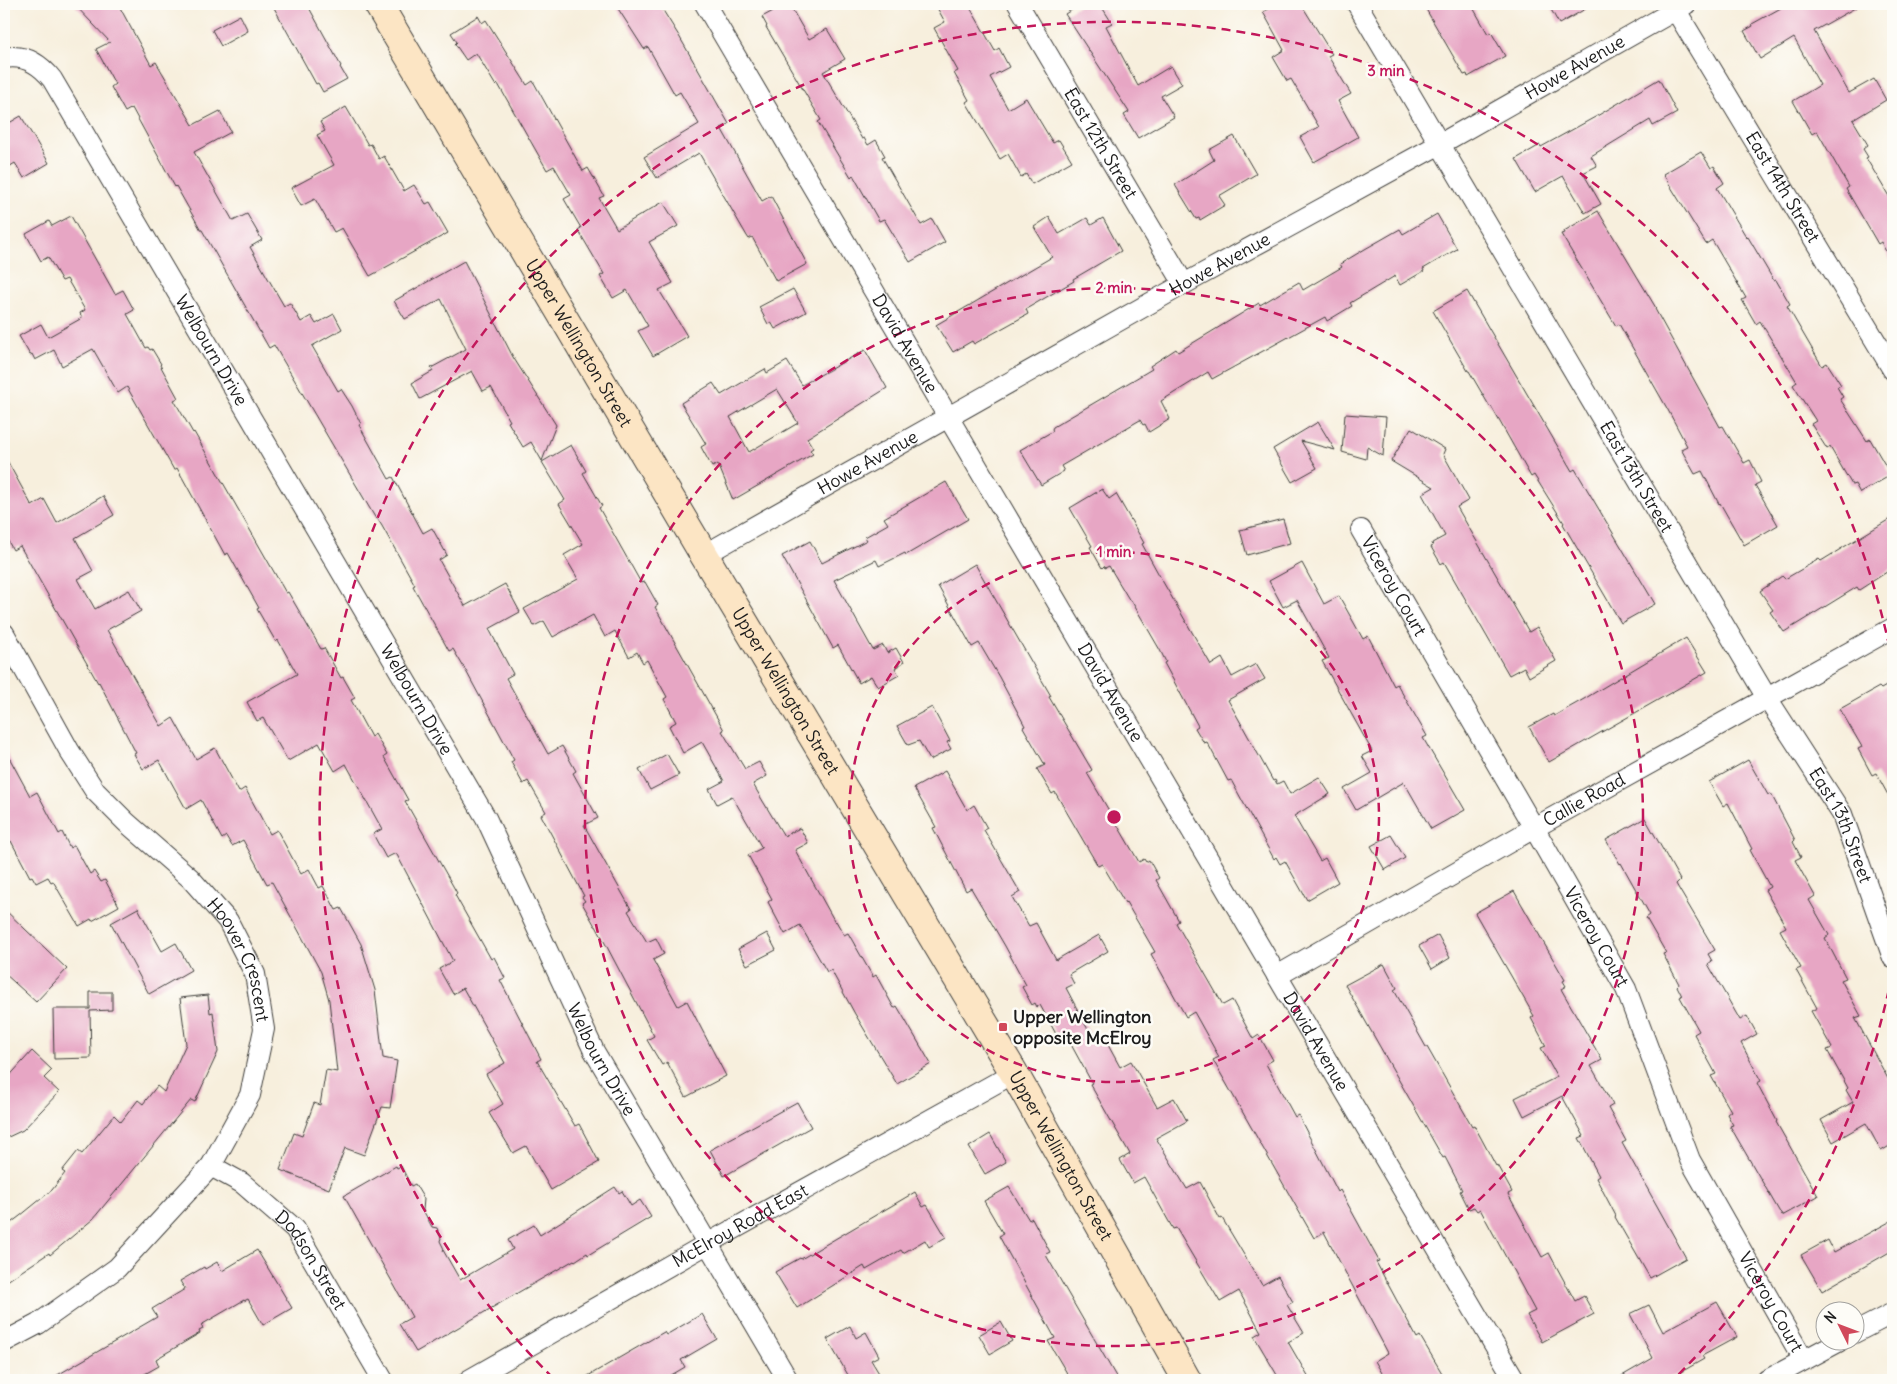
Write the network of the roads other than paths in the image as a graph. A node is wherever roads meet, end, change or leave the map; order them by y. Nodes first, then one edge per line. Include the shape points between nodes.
1 (378, 4) edge
2 (705, 4) edge
3 (1018, 4) edge
4 (1357, 4) edge
5 (1678, 6) edge
6 (4, 58) edge
7 (1440, 144) junction
8 (1184, 284) junction
9 (1893, 370) edge
10 (948, 418) junction
11 (1361, 530) dead end
12 (704, 556) junction
13 (1893, 628) edge
14 (4, 633) edge
15 (1767, 698) junction
16 (1534, 828) junction
17 (1893, 958) edge
18 (1277, 976) junction
19 (1014, 1073) junction
20 (211, 1166) junction
21 (707, 1244) junction
22 (1893, 1313) edge
23 (1864, 1328) edge
24 (4, 1342) edge
25 (1818, 1352) edge
26 (1804, 1359) junction
27 (1181, 1378) edge
28 (383, 1380) edge
29 (469, 1380) edge
30 (788, 1380) edge
31 (1514, 1380) edge
32 (1767, 1380) edge

1 - 12 main road, Upper Wellington Street
2 - 10 street, David Avenue
3 - 8 street, East 12th Street
4 - 7 street, East 13th Street
5 - 7 street, Howe Avenue
5 - 9 street, East 14th Street
6 - 21 street, Welbourn Drive via 22,58 36,63 57,87 486,818 594,1051
7 - 8 street, Howe Avenue
7 - 15 street, East 13th Street
8 - 10 street, Howe Avenue
10 - 12 street, Howe Avenue
10 - 18 street, David Avenue
11 - 16 street, Viceroy Court
12 - 19 main road, Upper Wellington Street
13 - 15 street, Callie Road
14 - 20 street, Hoover Crescent via 95,791 190,878 228,921 255,974 264,1029 250,1095
15 - 16 street, Callie Road
15 - 17 street, East 13th Street via 1842,814
16 - 18 street, Callie Road
16 - 26 street, Viceroy Court via 1626,990 1690,1160
18 - 31 street, David Avenue
19 - 21 street, McElroy Road East
19 - 27 main road, Upper Wellington Street
20 - 24 street, Hoover Crescent via 117,1268 38,1324
20 - 28 street, Dodson Street via 242,1183 295,1228
21 - 29 street, McElroy Road East
21 - 30 street, Welbourn Drive
22 - 23 street
25 - 26 street
26 - 32 street

